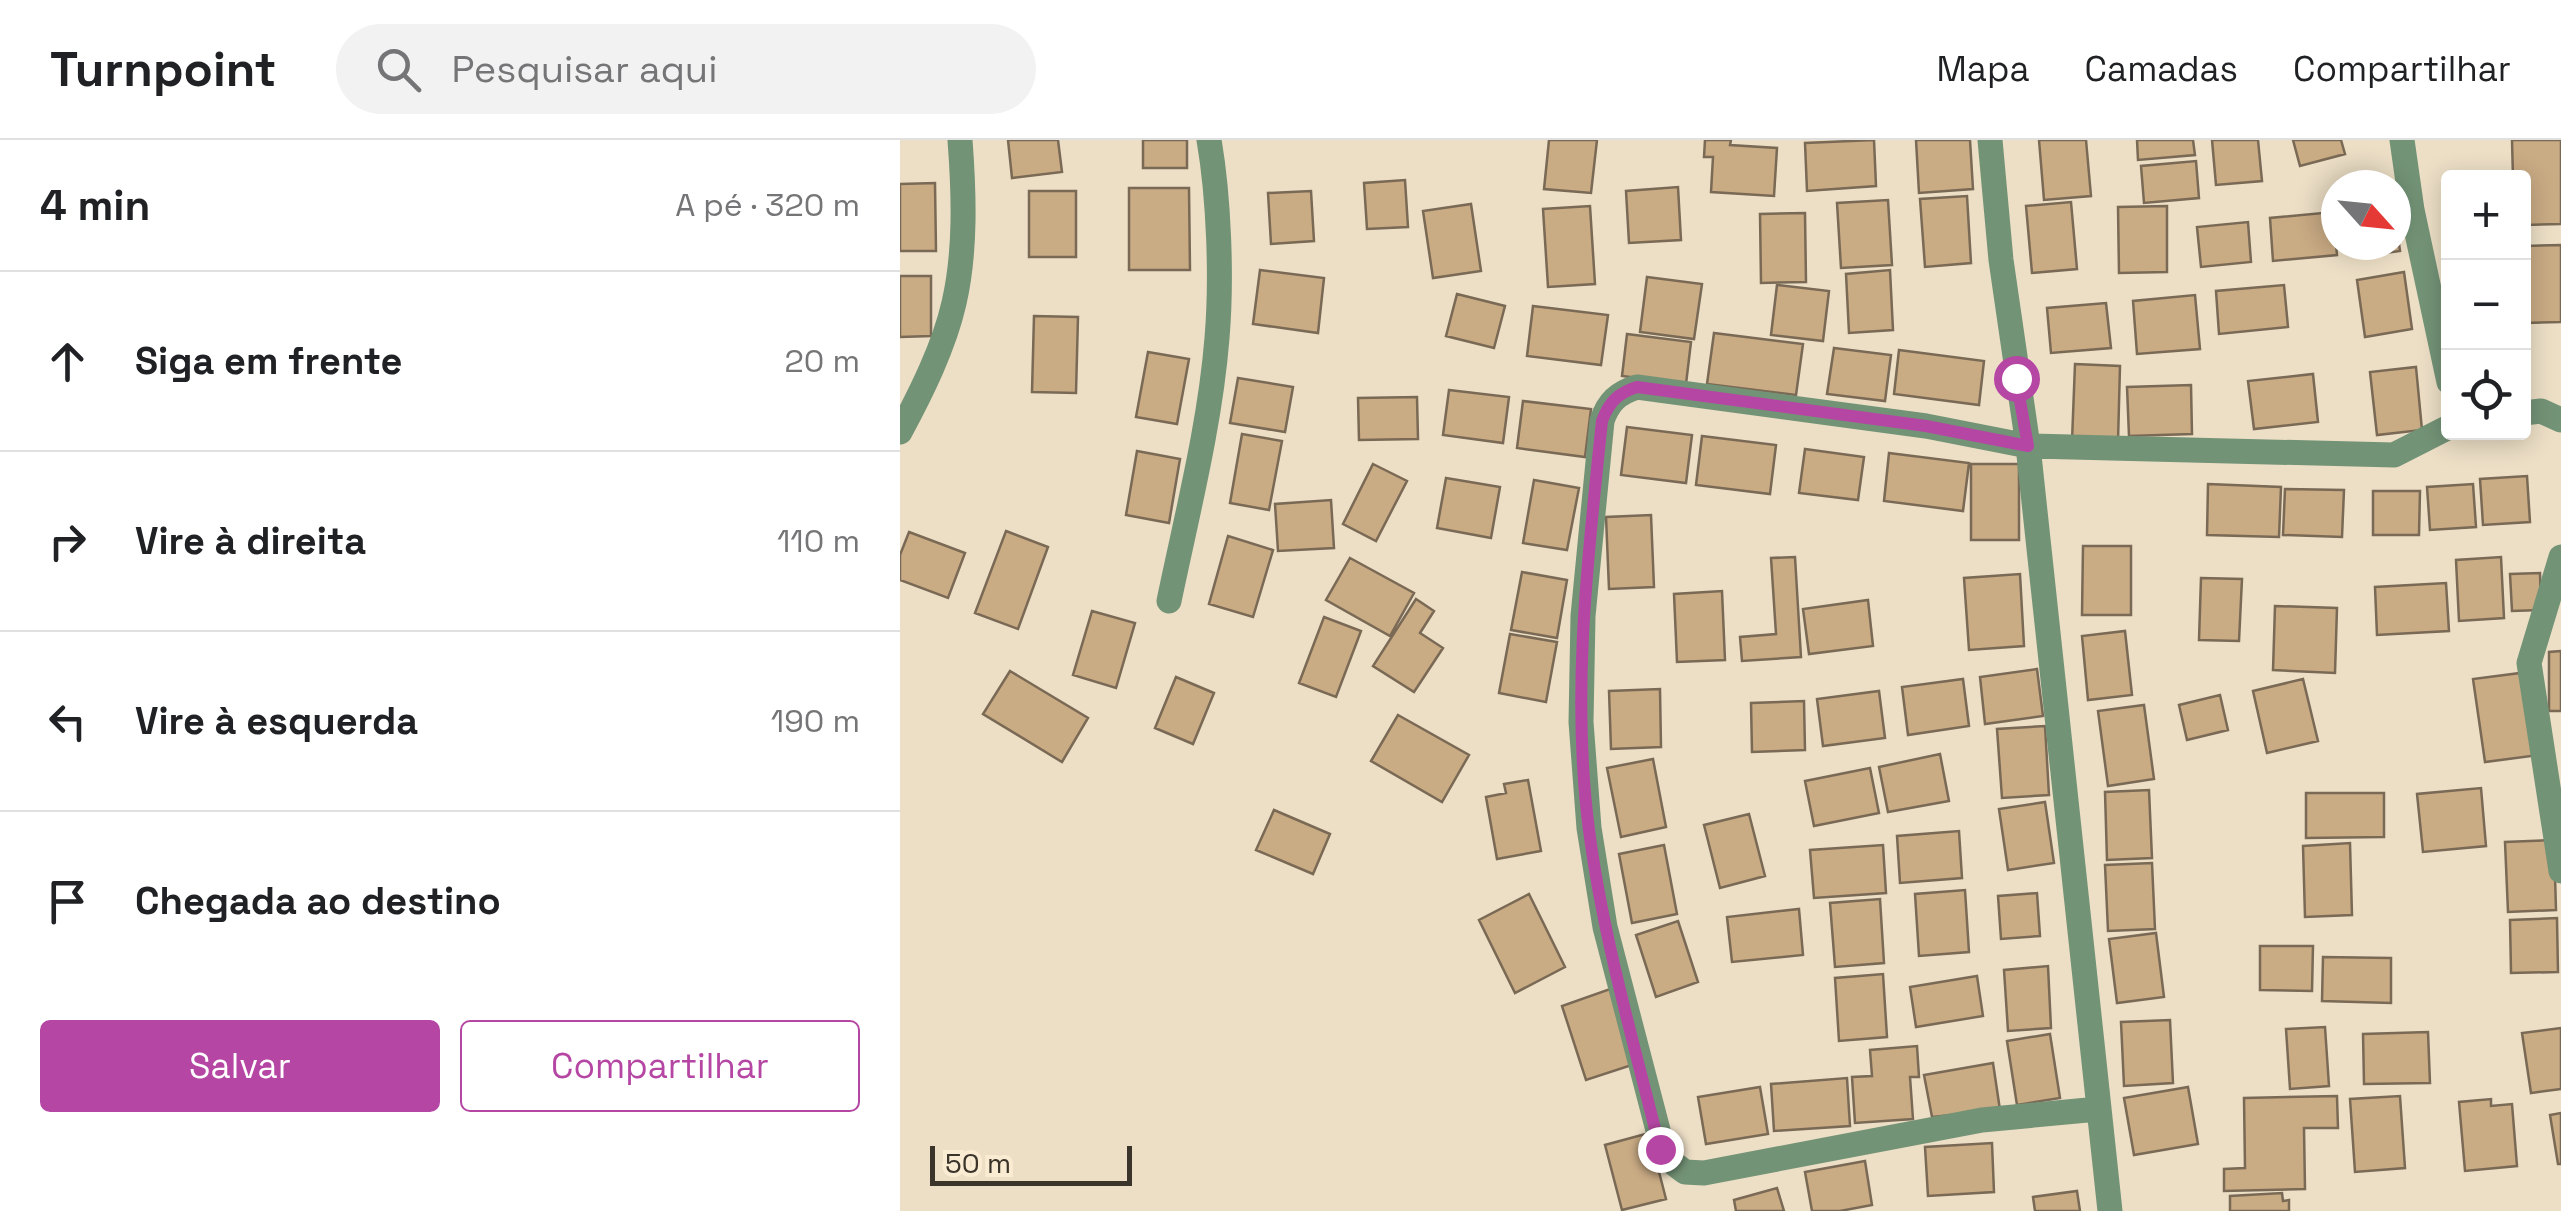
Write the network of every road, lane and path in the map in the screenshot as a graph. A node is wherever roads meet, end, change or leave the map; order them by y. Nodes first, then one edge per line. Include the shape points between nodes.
1 (960, 140) edge
2 (1209, 140) edge
3 (1990, 140) edge
4 (2402, 140) edge
5 (2441, 350) edge
6 (2531, 412) edge
7 (2561, 420) edge
8 (2441, 431) edge
9 (900, 432) edge
10 (2028, 446) junction
11 (2561, 556) edge
12 (1169, 601) dead end
13 (2561, 871) edge
14 (2098, 1109) junction
15 (2110, 1211) edge

1 - 9 street via 962,250 954,306
2 - 12 street via 1218,337
3 - 10 street
4 - 5 street
6 - 7 street
8 - 10 street via 2394,455
10 - 14 street
10 - 14 street via 1637,387 1614,398 1602,421 1583,616 1588,828 1605,927 1660,1149 1674,1167 1704,1174 1982,1120
11 - 13 street via 2529,663
14 - 15 street

